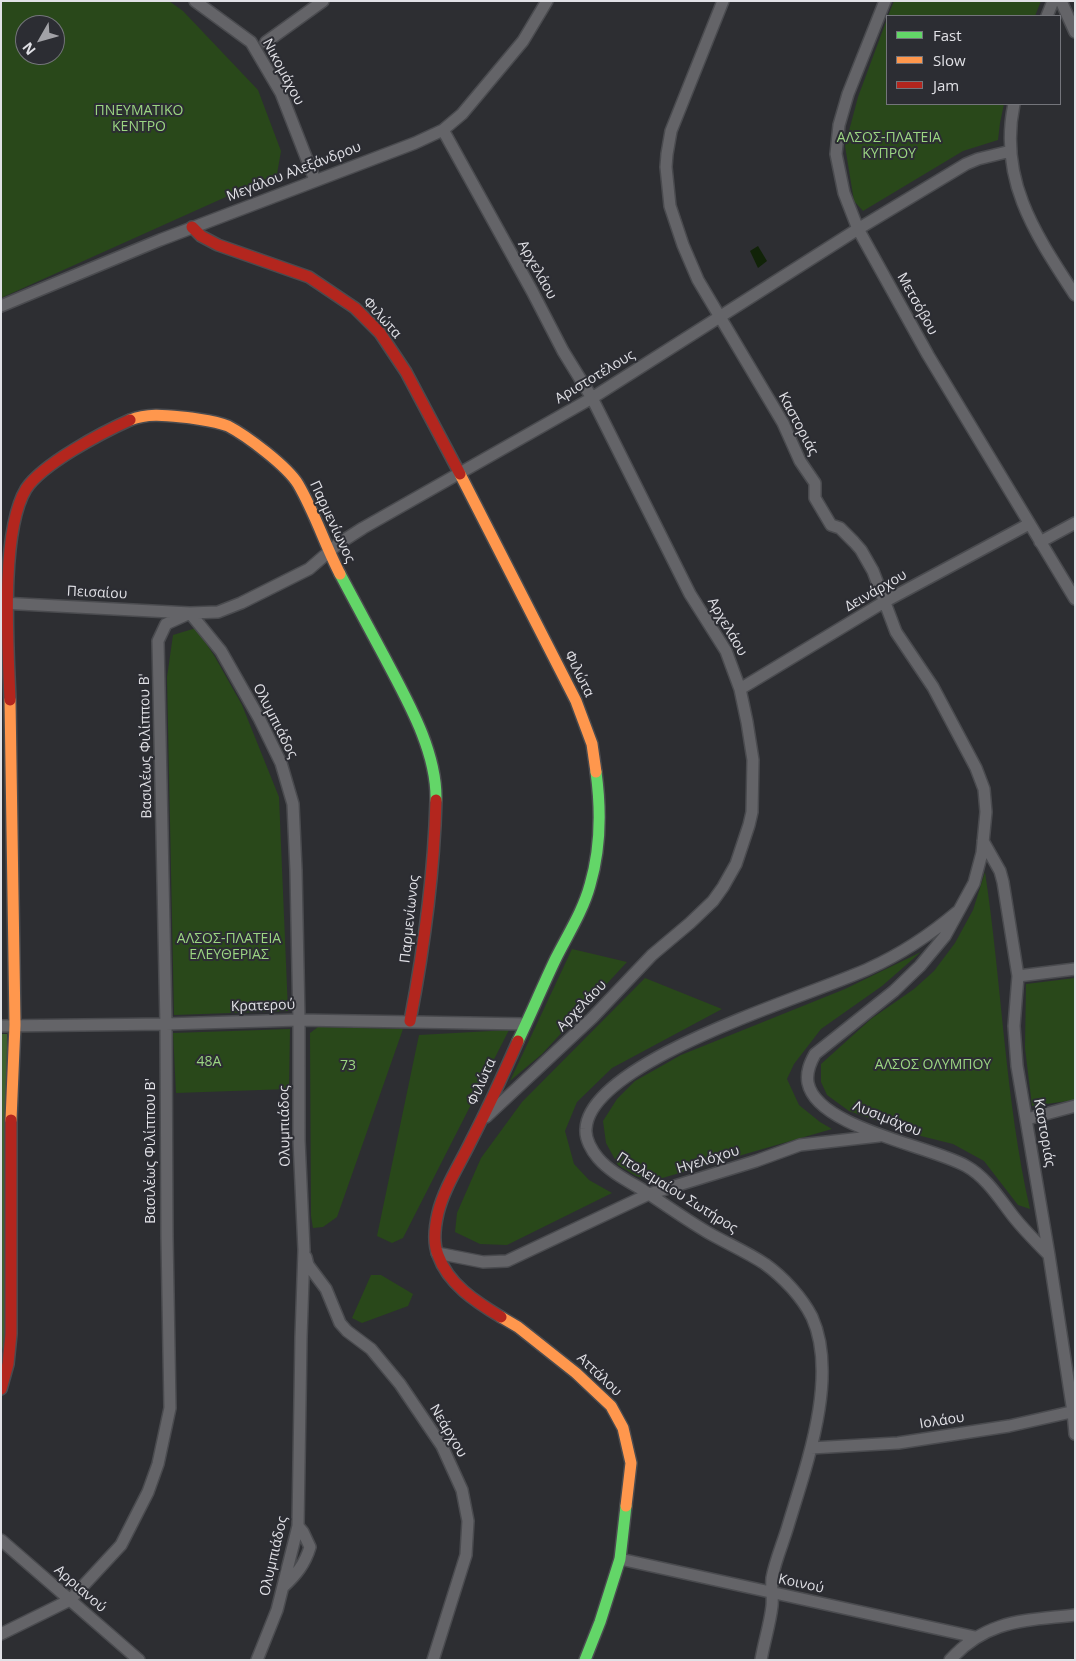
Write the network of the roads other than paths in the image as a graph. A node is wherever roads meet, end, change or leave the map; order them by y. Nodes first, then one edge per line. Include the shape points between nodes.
1 (195, 1) edge
2 (323, 1) edge
3 (547, 1) edge
4 (723, 1) edge
5 (885, 1) edge
6 (1053, 1) edge
7 (1061, 1) edge
8 (1046, 15) edge
9 (1075, 32) edge
10 (266, 42) dead end
11 (1014, 105) edge
12 (443, 130) junction
13 (1010, 151) junction
14 (315, 180) junction
15 (192, 227) junction
16 (858, 229) junction
17 (1075, 295) edge
18 (1, 306) edge
19 (719, 318) junction
20 (592, 398) junction
21 (459, 473) junction
22 (1075, 523) edge
23 (1030, 524) junction
24 (1040, 542) junction
25 (330, 552) junction
26 (1075, 599) edge
27 (884, 602) junction
28 (4, 603) edge
29 (190, 613) junction
30 (740, 689) junction
31 (983, 841) junction
32 (962, 907) junction
33 (1075, 969) edge
34 (1018, 976) junction
35 (299, 1020) junction
36 (410, 1021) junction
37 (166, 1024) junction
38 (525, 1024) junction
39 (15, 1025) junction
40 (1, 1026) edge
41 (1075, 1106) edge
42 (1027, 1119) junction
43 (481, 1122) junction
44 (881, 1136) junction
45 (648, 1194) junction
46 (304, 1250) junction
47 (437, 1253) junction
48 (1049, 1255) junction
49 (1, 1389) edge
50 (1074, 1412) edge
51 (1075, 1434) edge
52 (811, 1448) junction
53 (298, 1526) junction
54 (1, 1540) edge
55 (620, 1559) junction
56 (283, 1587) junction
57 (772, 1593) junction
58 (70, 1600) junction
59 (1075, 1615) edge
60 (1, 1634) edge
61 (975, 1637) junction
62 (139, 1660) edge
63 (257, 1660) edge
64 (433, 1660) edge
65 (585, 1660) edge
66 (761, 1660) edge
67 (950, 1660) edge

1 - 14 street, Νικομάχου via 251,42 281,92
2 - 10 street
3 - 12 street, Μεγάλου Αλεξάνδρου via 512,56 462,114
4 - 19 street, Καστοριάς via 668,141 666,167 670,206 680,237
5 - 16 street, Μετσόβου via 848,94 838,136 836,154 840,179
6 - 8 street
7 - 9 street
11 - 13 street
12 - 14 street, Μεγάλου Αλεξάνδρου
12 - 20 street, Αρχελάου via 563,351
13 - 16 street, Αριστοτέλους via 966,164
13 - 17 street via 1016,186 1029,221
14 - 15 street, Μεγάλου Αλεξάνδρου
15 - 18 street, Μεγάλου Αλεξάνδρου
15 - 21 street, Φιλώτα via 201,236 224,247 309,277 354,308 380,333 406,372
16 - 19 street, Αριστοτέλους
16 - 23 street, Μετσόβου via 928,355
19 - 20 street, Αριστοτέλους
19 - 27 street, Καστοριάς via 783,423 800,462 815,483 815,498 822,512 831,525 840,528 861,550
20 - 21 street, Αριστοτέλους
20 - 30 street, Αρχελάου via 690,594 726,651
21 - 25 street, Αριστοτέλους via 363,528
21 - 38 street, Φιλώτα via 576,701 592,744 599,788 599,839 586,899
22 - 24 street
23 - 24 street, Μετσόβου
23 - 27 street, Δεινάρχου
24 - 26 street, Μετσόβου
25 - 28 street, Παρμενίωνος via 297,482 251,441 213,421 168,414 146,416 116,426 73,450 26,488 16,508 8,549
25 - 29 street, Αριστοτέλους via 309,569 241,603 218,612
25 - 36 street, Παρμενίωνος via 408,702 435,774 435,828 427,917
27 - 30 street, Δεινάρχου
27 - 31 street, Καστοριάς via 896,632 933,687 976,768 985,796
28 - 29 street, Πεισαίου
28 - 39 street, Παρμενίωνος via 11,730
29 - 35 street, Ολυμπιάδος via 226,659 269,736 290,791 296,870
29 - 37 street, Βασιλέως Φιλίππου Β' via 166,624 158,641
30 - 43 street, Αρχελάου via 752,752 752,812 741,850 723,887 703,911 652,955 592,1018
31 - 32 street, Καστοριάς via 974,884
31 - 34 street, Καστοριάς via 1003,882
32 - 44 street, Λυσιμάχου via 946,936 920,966 894,991 822,1047 808,1069 808,1084 818,1100 841,1117
32 - 45 street, Πτολεμαίου Σωτήρος via 930,932 870,968 686,1043 635,1070 609,1090 588,1119 588,1140 604,1164
33 - 34 street
34 - 42 street, Καστοριάς via 1015,1042
35 - 36 street, Κρατερού
35 - 37 street, Κρατερού
35 - 46 street, Ολυμπιάδος via 298,1140
36 - 38 street, Κρατερού
37 - 39 street, Κρατερού
37 - 58 street, Βασιλέως Φιλίππου Β' via 170,1408 158,1464 133,1522 120,1545
38 - 43 street, Φιλώτα
39 - 40 street, Κρατερού
39 - 49 street, Παρμενίωνος via 11,1120 12,1334
41 - 42 street
42 - 48 street, Καστοριάς
43 - 47 street, Φιλώτα via 441,1204 435,1229
44 - 45 street, Ηγελόχου via 800,1145
44 - 48 street, Λυσιμάχου via 966,1166 988,1184
45 - 47 street, Ηγελόχου via 507,1261 483,1262
45 - 52 street, Πτολεμαίου Σωτήρος via 764,1264 791,1288 810,1314 819,1344 823,1384
46 - 53 street, Ολυμπιάδος
46 - 64 street, Νεάρχου via 308,1265 326,1289 340,1323 371,1349 400,1384 442,1446 462,1490 468,1521 467,1550
47 - 55 street, Αττάλου via 446,1271 469,1298 518,1327 594,1389 617,1415 631,1462
48 - 50 street, Καστοριάς
50 - 51 street, Καστοριάς
50 - 52 street, Ιολάου via 1009,1426 898,1443
52 - 57 street, Πτολεμαίου Σωτήρος via 772,1578
53 - 56 street, Ολυμπιάδος
53 - 56 street via 310,1547 296,1576
54 - 58 street, Αρριανού
55 - 57 street, Κοινού
55 - 65 street, Αττάλου
56 - 63 street, Ολυμπιάδος
57 - 61 street, Κοινού
57 - 66 street, Πτολεμαίου Σωτήρος
58 - 60 street, Βασιλέως Φιλίππου Β'
58 - 62 street, Αρριανού
59 - 61 street via 1008,1624
61 - 67 street

